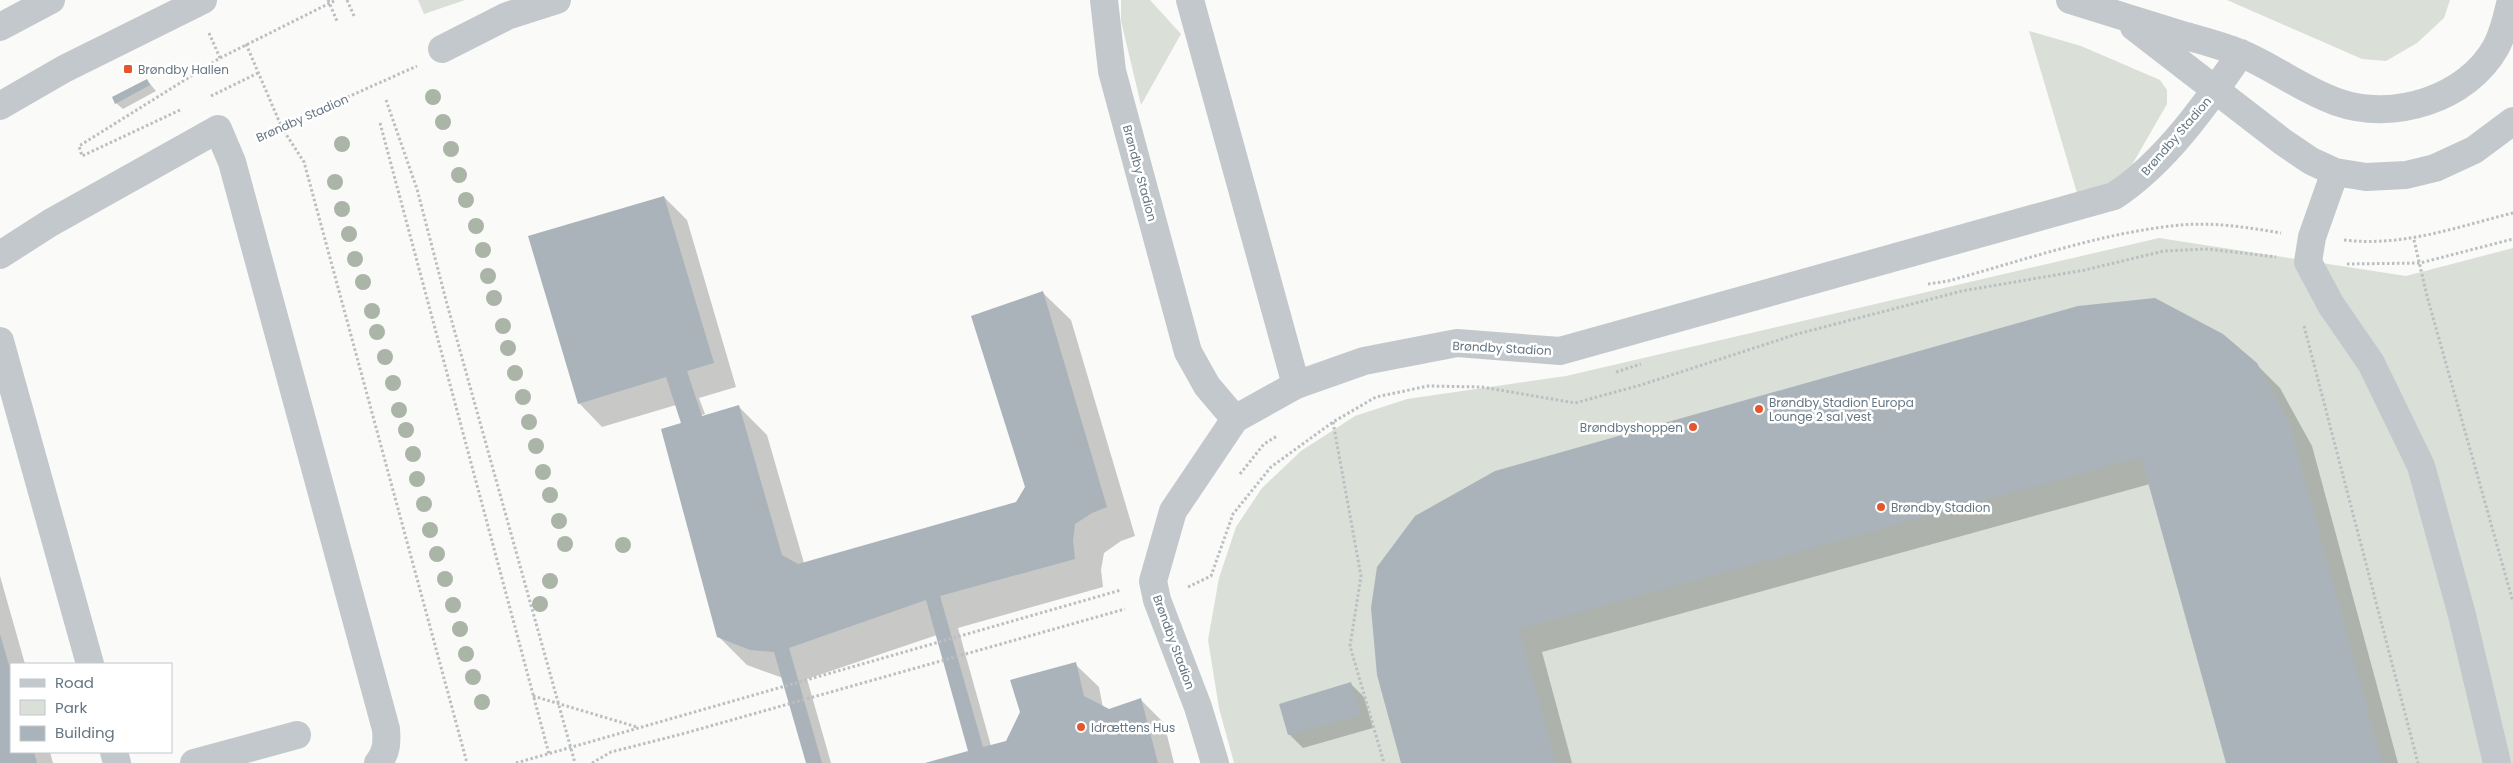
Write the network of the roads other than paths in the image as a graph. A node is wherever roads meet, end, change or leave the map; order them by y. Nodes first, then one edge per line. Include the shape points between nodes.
1 (51, 0) edge
2 (203, 0) edge
3 (558, 0) edge
4 (1104, 0) edge
5 (1190, 0) edge
6 (2070, 0) edge
7 (2511, 0) edge
8 (2117, 14) junction
9 (0, 27) edge
10 (442, 49) road end
11 (2240, 53) junction
12 (2216, 89) junction
13 (0, 106) edge
14 (2513, 121) edge
15 (2335, 172) junction
16 (0, 255) edge
17 (0, 340) edge
18 (1296, 385) junction
19 (1235, 419) junction
20 (90, 663) edge
21 (297, 735) dead end
22 (194, 763) edge
23 (378, 763) edge
24 (1215, 763) edge
25 (2497, 763) edge

1 - 9 street
2 - 13 street via 64,69
3 - 10 street via 508,16
4 - 19 street, Brøndby Stadion via 1112,71 1188,352 1207,386
5 - 18 street
6 - 8 street, Brøndby Stadion
7 - 11 street, Brøndby Stadion via 2496,46 2482,66 2440,97 2390,110 2365,109 2314,94
8 - 11 street, Brøndby Stadion
8 - 12 street, Brøndby Stadion
11 - 12 street, Brøndby Stadion
12 - 15 street, Brøndby Stadion via 2283,142
12 - 18 street, Brøndby Stadion via 2162,154 2135,182 2114,196 1560,351 1457,343 1364,361
14 - 15 street, Brøndby Stadion via 2474,150 2435,168 2406,175 2374,177
15 - 25 street via 2310,249 2331,305 2371,363 2421,466 2462,615
16 - 23 street via 50,223 218,129 232,162 386,729 387,744
17 - 20 street
18 - 19 street, Brøndby Stadion
19 - 24 street, Brøndby Stadion via 1173,511 1155,591
21 - 22 street

